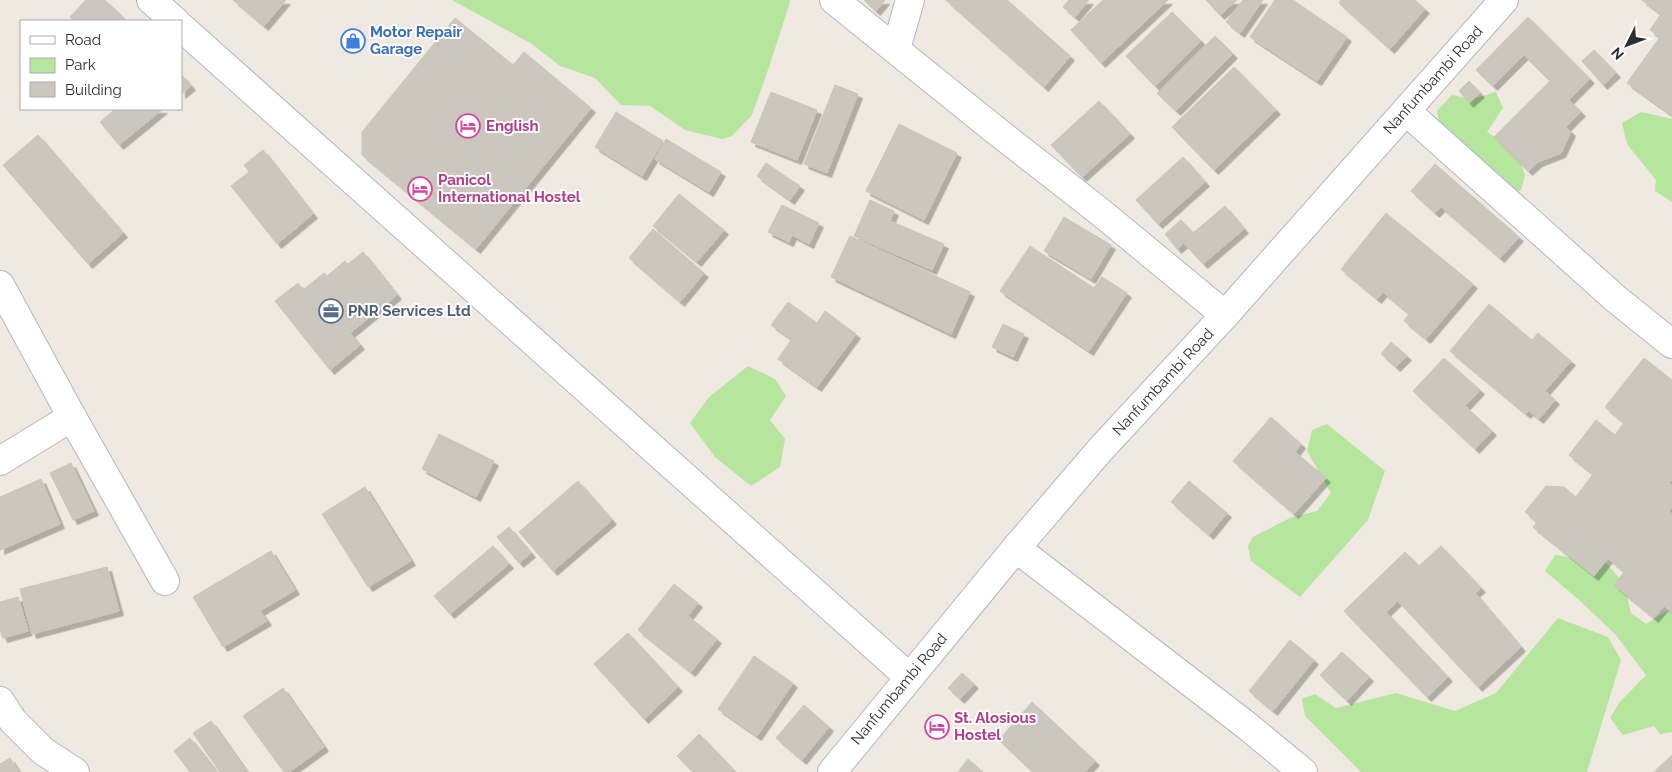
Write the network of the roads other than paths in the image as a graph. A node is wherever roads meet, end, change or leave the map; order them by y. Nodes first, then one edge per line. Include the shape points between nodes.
1 (151, 0) edge
2 (834, 0) edge
3 (910, 0) edge
4 (1504, 0) edge
5 (174, 20) edge
6 (182, 28) edge
7 (896, 49) junction
8 (1406, 111) junction
9 (0, 285) edge
10 (1226, 315) junction
11 (1672, 344) edge
12 (72, 416) junction
13 (0, 461) edge
14 (1016, 548) junction
15 (165, 581) dead end
16 (909, 677) junction
17 (0, 701) edge
18 (75, 772) edge
19 (832, 772) edge
20 (1302, 772) edge

1 - 5 street
2 - 7 street
3 - 7 street
4 - 8 street, Nanfumbambi Road
6 - 16 street
7 - 10 street
8 - 10 street, Nanfumbambi Road
8 - 11 street via 1616,299
9 - 12 street
10 - 14 street, Nanfumbambi Road via 1100,450
12 - 13 street
12 - 15 street
14 - 16 street, Nanfumbambi Road
14 - 20 street
16 - 19 street, Nanfumbambi Road
17 - 18 street via 13,720 43,751

